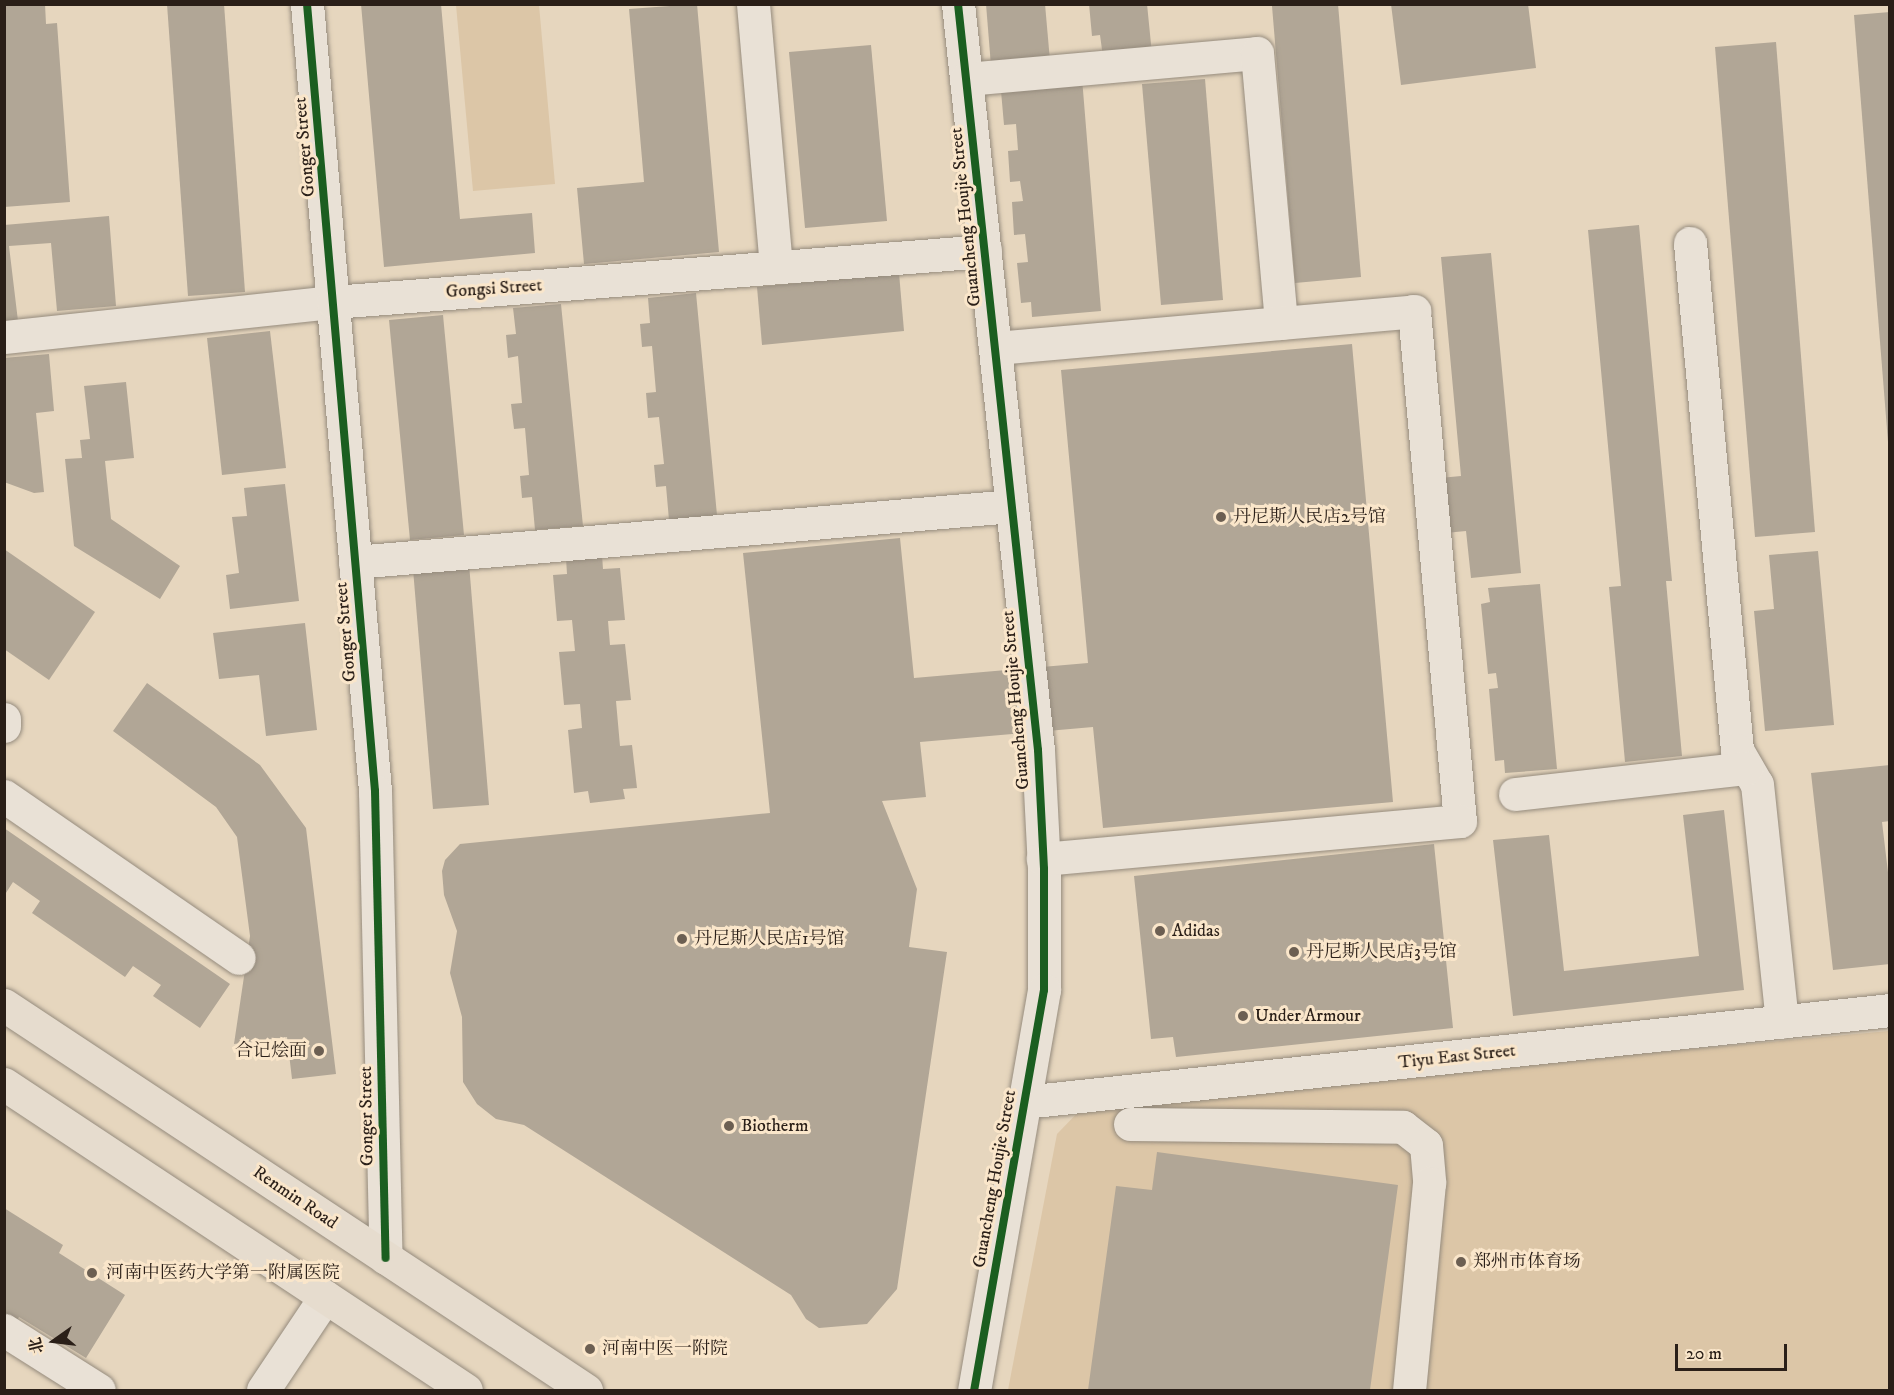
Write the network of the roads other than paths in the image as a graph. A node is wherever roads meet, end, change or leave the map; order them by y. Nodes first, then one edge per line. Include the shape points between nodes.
1 (307, 4) edge
2 (753, 4) edge
3 (958, 4) edge
4 (966, 79) junction
5 (1690, 243) dead end
6 (985, 251) junction
7 (776, 267) junction
8 (333, 302) junction
9 (1281, 323) junction
10 (4, 337) edge
11 (995, 348) junction
12 (1012, 506) junction
13 (355, 562) junction
14 (4, 719) edge
15 (4, 726) edge
16 (1747, 768) junction
17 (1515, 794) dead end
18 (4, 796) edge
19 (1043, 859) junction
20 (239, 958) dead end
21 (4, 1005) edge
22 (1890, 1011) edge
23 (1782, 1022) junction
24 (4, 1084) edge
25 (1024, 1102) junction
26 (1130, 1124) dead end
27 (386, 1258) junction
28 (325, 1297) junction
29 (4, 1330) edge
30 (99, 1390) edge
31 (263, 1390) edge
32 (466, 1390) edge
33 (586, 1390) edge
34 (974, 1390) edge
35 (1409, 1390) edge

1 - 8 street, Gonger Street
2 - 7 street
3 - 4 street, Guancheng Houjie Street
4 - 6 street, Guancheng Houjie Street
4 - 9 street via 1257,53
5 - 16 street via 1737,750
6 - 7 street, Gongsi Street
6 - 11 street, Guancheng Houjie Street
7 - 8 street, Gongsi Street
8 - 10 street, Gongsi Street
8 - 13 street, Gonger Street
9 - 11 street
9 - 19 street via 1414,311 1460,821
11 - 12 street, Guancheng Houjie Street
12 - 13 street
12 - 19 street, Guancheng Houjie Street via 1038,750
13 - 27 street, Gonger Street via 375,791
14 - 15 street
16 - 17 street
16 - 23 street via 1756,784
18 - 20 street
19 - 25 street, Guancheng Houjie Street via 1044,990
21 - 27 main road, Renmin Road
22 - 23 street, Tiyu East Street
23 - 25 street, Tiyu East Street
24 - 28 main road
25 - 34 street, Guancheng Houjie Street
26 - 35 street via 1403,1127 1426,1145 1429,1183
27 - 33 main road, Renmin Road
28 - 31 street
28 - 32 main road
29 - 30 street

